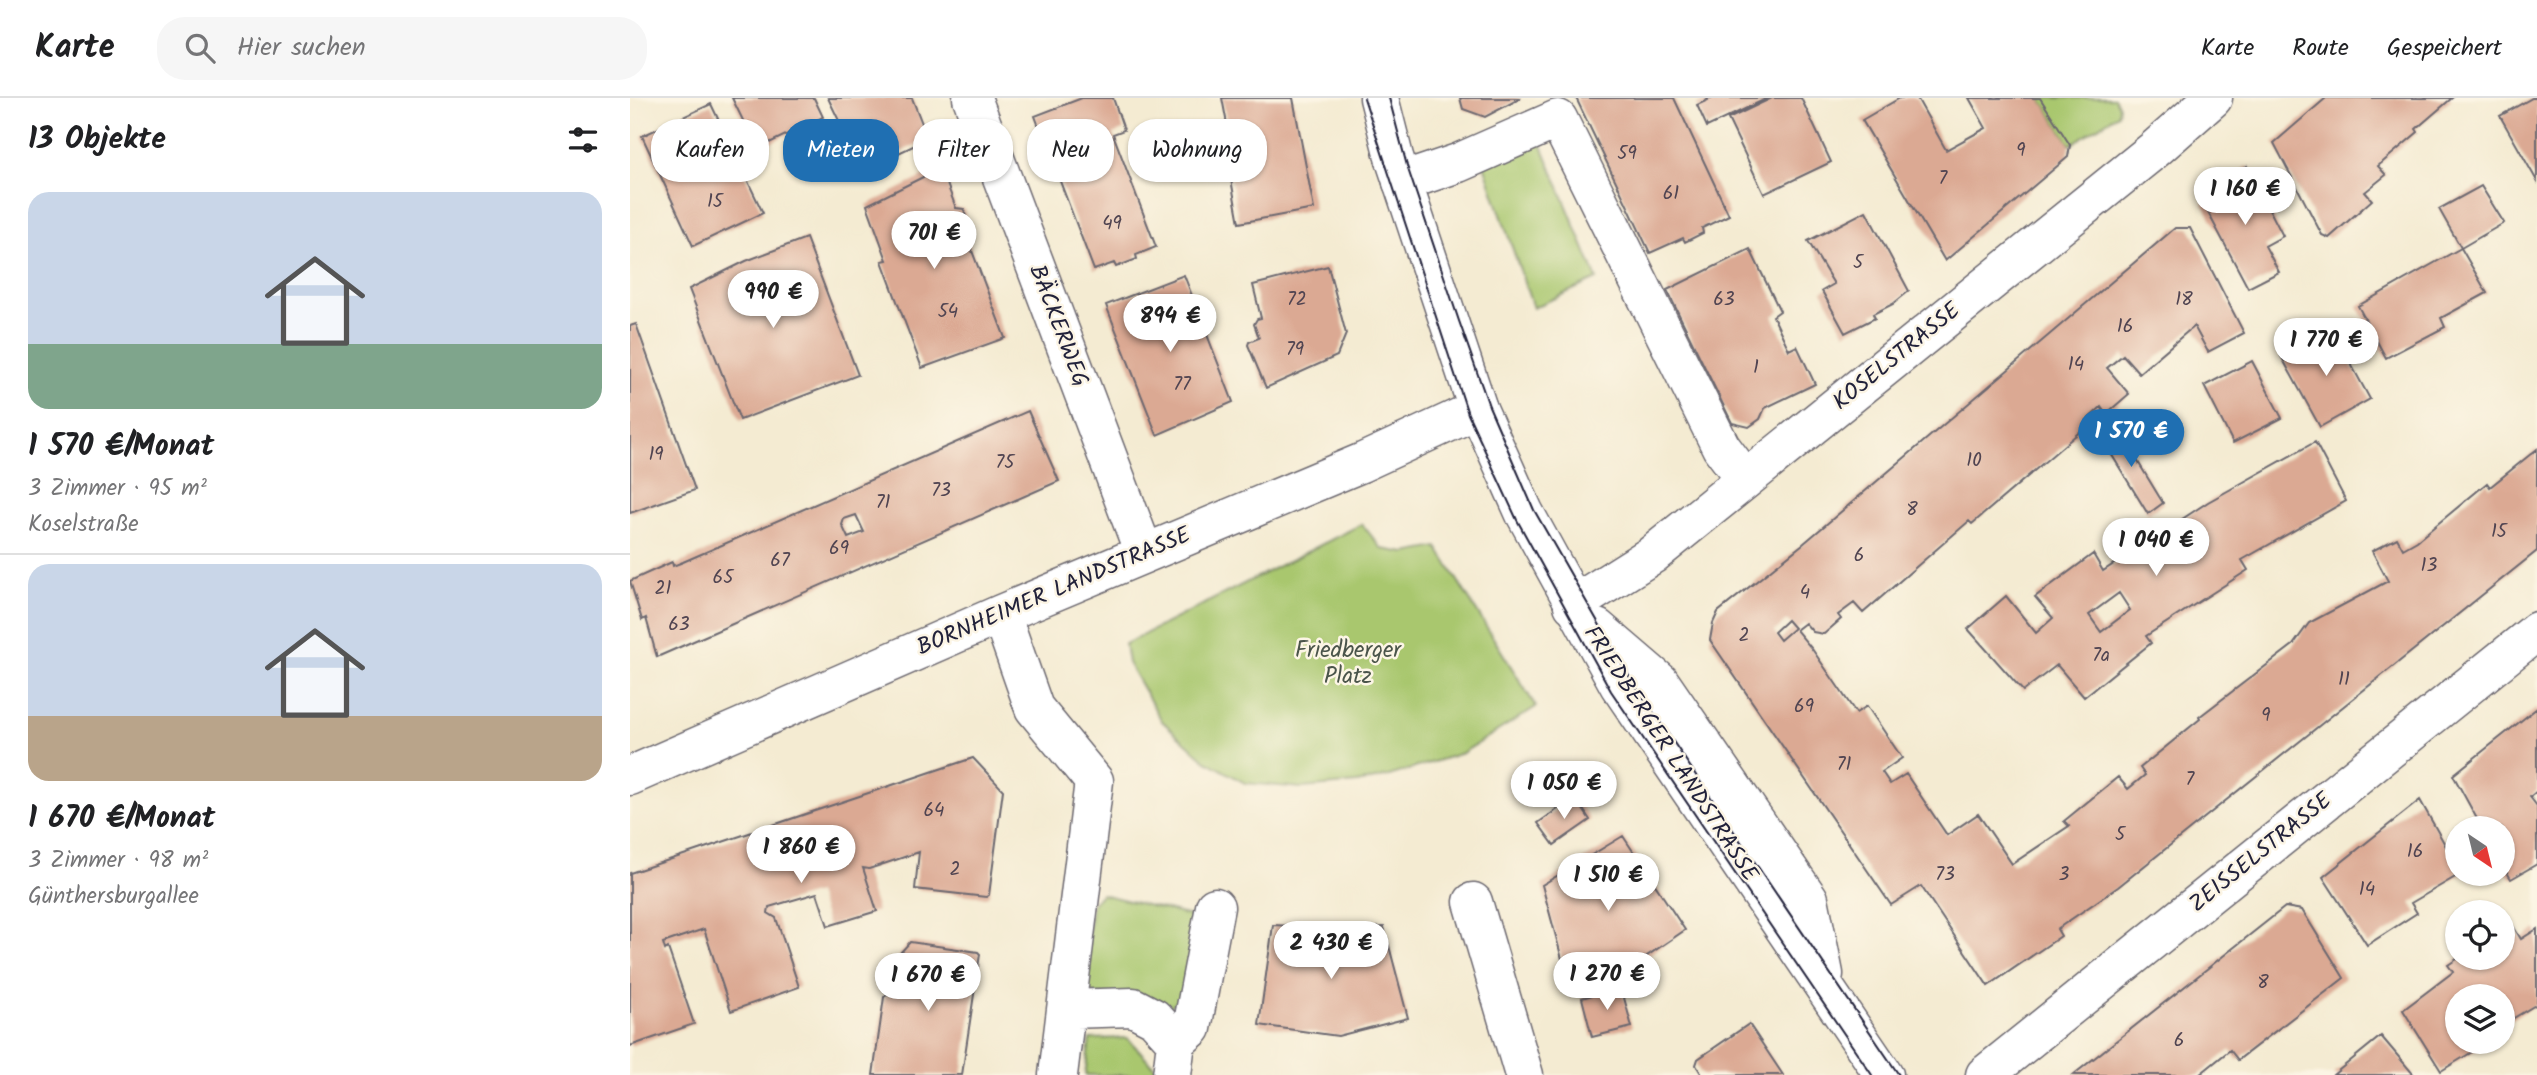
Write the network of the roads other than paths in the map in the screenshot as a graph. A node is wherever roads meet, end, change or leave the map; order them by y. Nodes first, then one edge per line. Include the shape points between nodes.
1 (972, 98) edge
2 (1380, 98) edge
3 (2213, 98) edge
4 (1402, 182) junction
5 (1478, 409) junction
6 (1745, 480) junction
7 (1144, 553) junction
8 (1573, 605) junction
9 (1001, 614) junction
10 (2537, 631) edge
11 (633, 767) edge
12 (1473, 902) dead end
13 (1215, 907) dead end
14 (1067, 1009) junction
15 (1174, 1059) edge
16 (1058, 1075) edge
17 (1524, 1075) edge
18 (1884, 1075) edge
19 (1985, 1075) edge

1 - 7 street, BÄCKERWEG
2 - 4 street, FRIEDBERGER LANDSTRASSE
3 - 6 street, KOSELSTRASSE
4 - 5 street, FRIEDBERGER LANDSTRASSE
4 - 6 street via 1558,119 1721,447
5 - 7 street, BORNHEIMER LANDSTRASSE
5 - 8 street, FRIEDBERGER LANDSTRASSE via 1524,512
6 - 8 street, KOSELSTRASSE via 1652,555
7 - 9 street, BORNHEIMER LANDSTRASSE
8 - 18 street, FRIEDBERGER LANDSTRASSE via 1619,685
9 - 11 street, BORNHEIMER LANDSTRASSE
9 - 14 street via 1034,708 1094,781
10 - 19 street, ZEISSELSTRASSE
12 - 17 street
13 - 15 street via 1192,1028
14 - 15 street via 1133,1007 1154,1018
14 - 16 street

